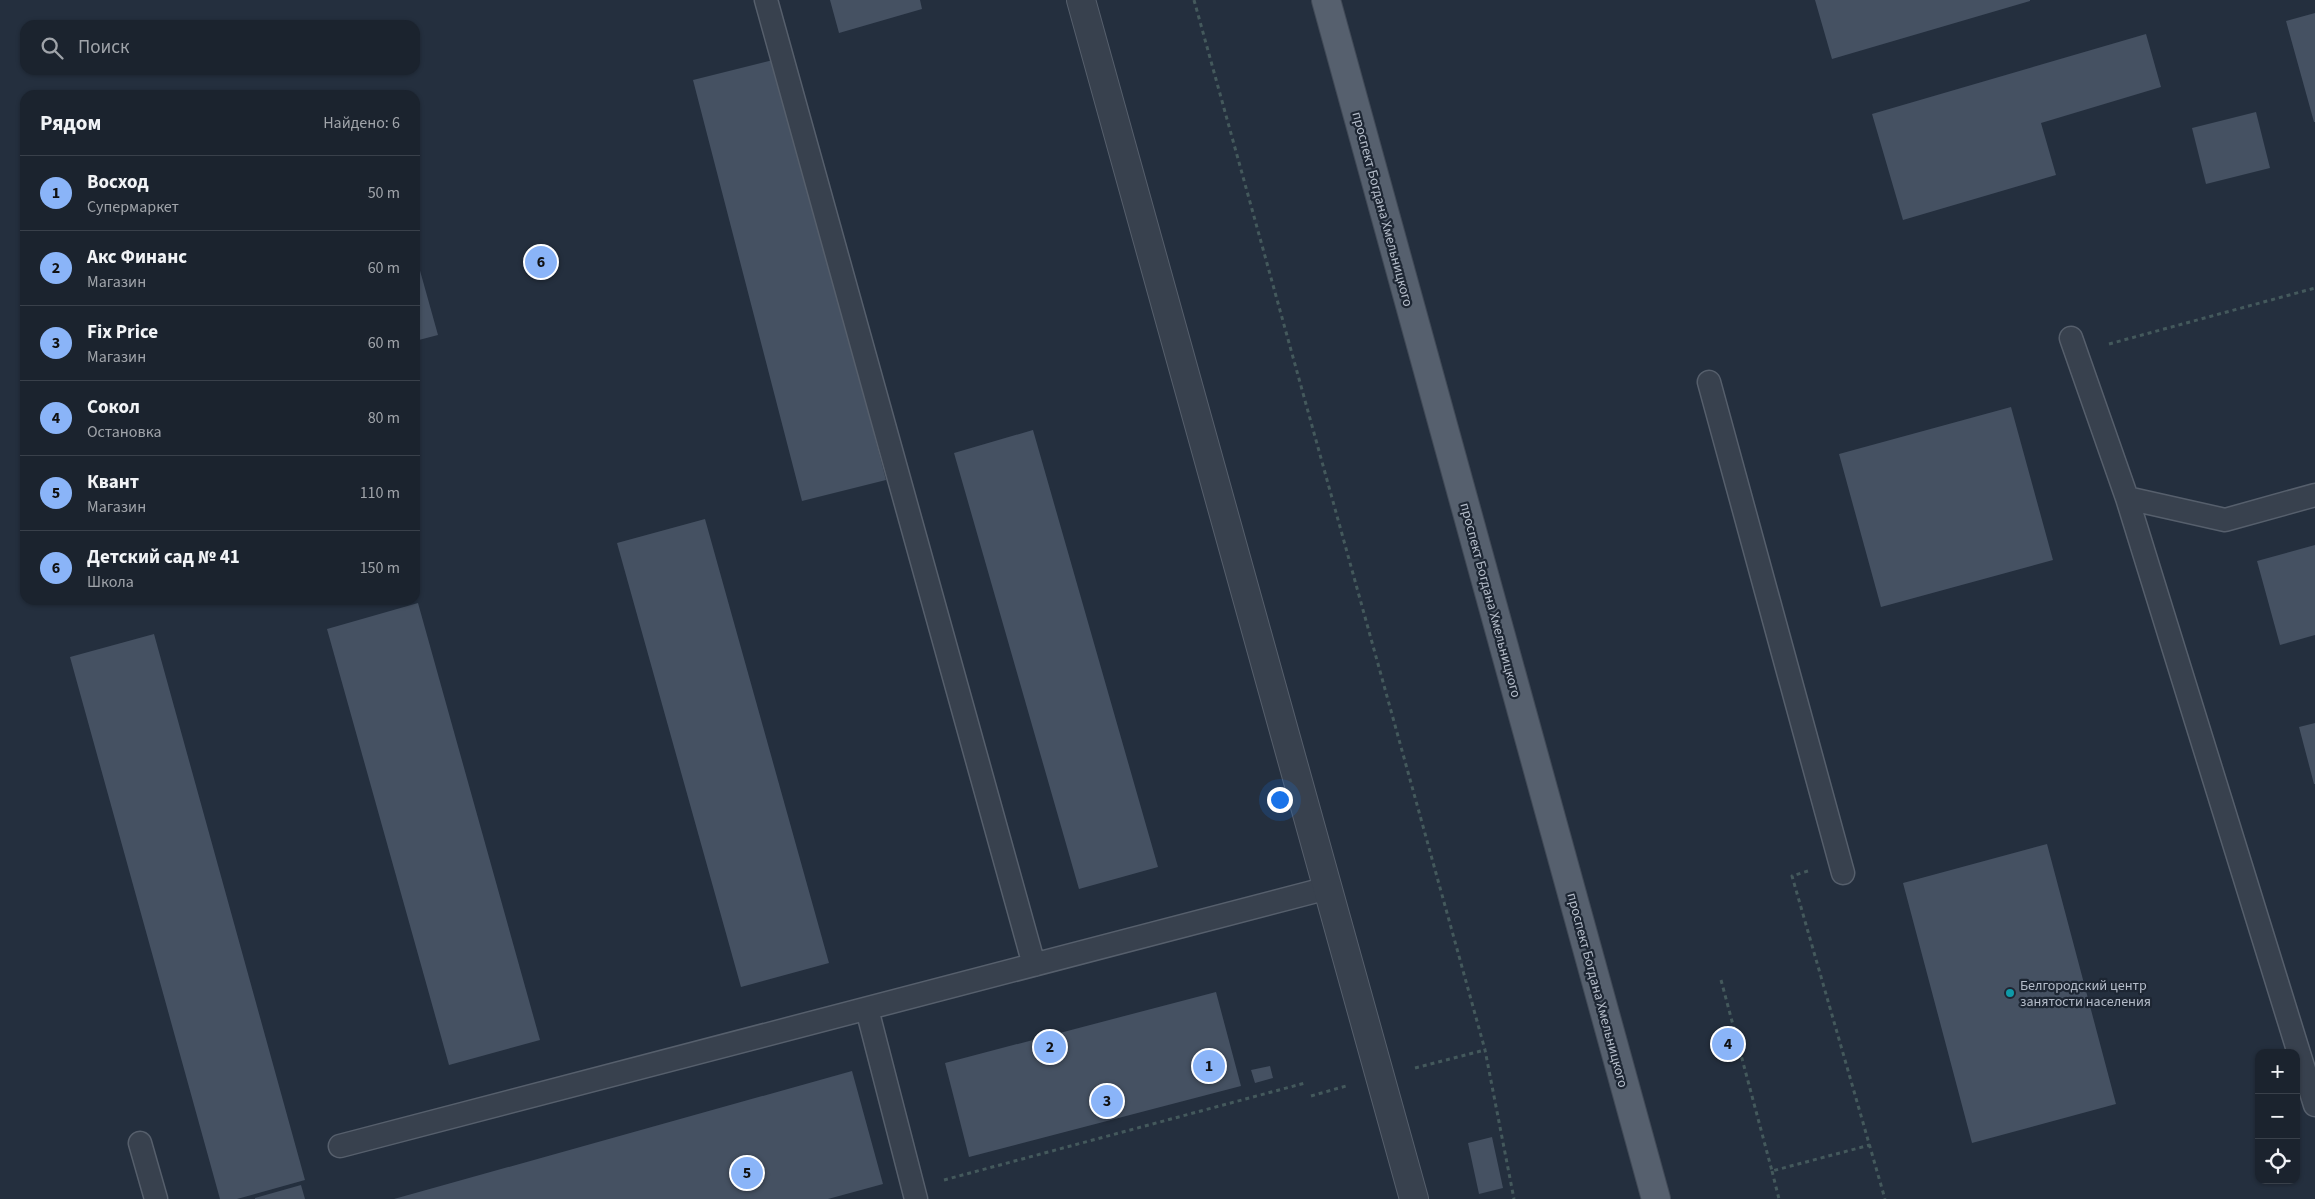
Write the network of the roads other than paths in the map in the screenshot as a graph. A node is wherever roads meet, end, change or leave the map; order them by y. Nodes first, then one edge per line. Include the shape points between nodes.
1 (766, 0) edge
2 (1081, 0) edge
3 (1326, 0) edge
4 (2074, 345) road end
5 (1709, 382) dead end
6 (2315, 495) edge
7 (2127, 498) junction
8 (1842, 867) road end
9 (1328, 888) junction
10 (1034, 965) junction
11 (867, 1008) junction
12 (2315, 1105) edge
13 (140, 1143) dead end
14 (340, 1146) dead end
15 (914, 1194) edge
16 (156, 1199) edge
17 (1414, 1199) edge
18 (1656, 1199) edge

1 - 10 lane
2 - 9 street
3 - 18 main road, проспект Богдана Хмельницкого
4 - 7 lane
5 - 8 lane
6 - 7 lane via 2225,520
7 - 12 lane
9 - 10 lane
9 - 17 street
10 - 11 lane
11 - 14 lane
11 - 15 lane
13 - 16 lane

